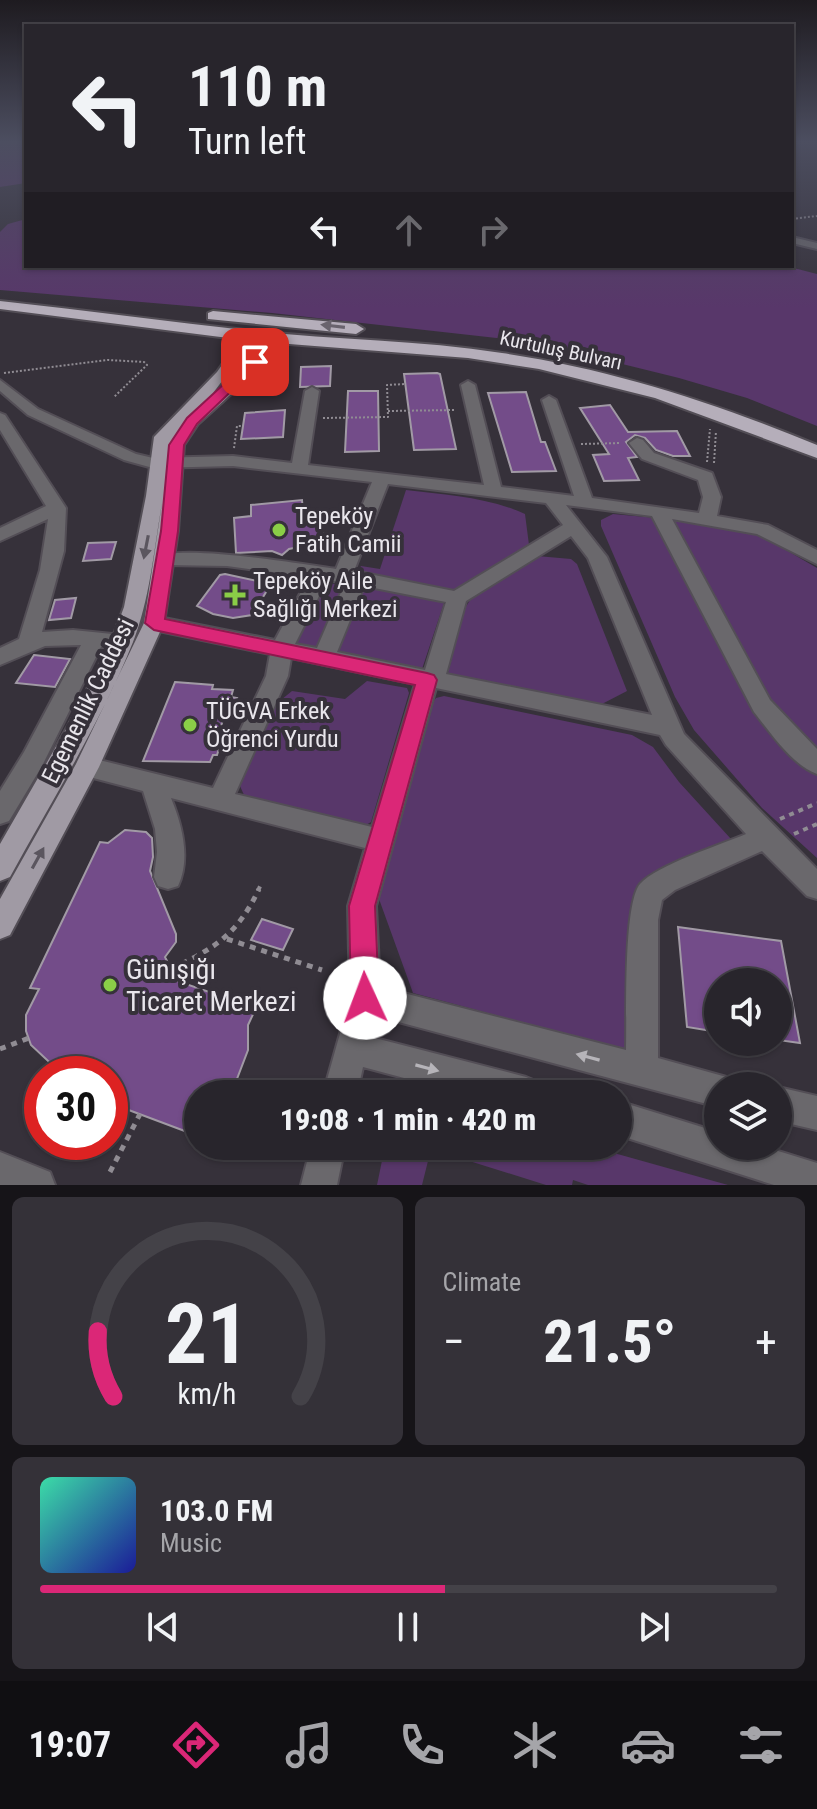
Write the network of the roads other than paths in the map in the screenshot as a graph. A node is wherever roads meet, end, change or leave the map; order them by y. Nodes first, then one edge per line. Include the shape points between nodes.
1 (794, 240) edge
2 (817, 246) edge
3 (0, 296) edge
4 (0, 305) edge
5 (265, 319) junction
6 (304, 322) junction
7 (250, 335) junction
8 (285, 339) junction
9 (0, 384) edge
10 (468, 385) dead end
11 (312, 391) dead end
12 (549, 400) dead end
13 (1, 422) edge
14 (817, 436) edge
15 (637, 443) road end
16 (18, 445) junction
17 (817, 452) edge
18 (0, 453) edge
19 (166, 463) junction
20 (299, 469) junction
21 (382, 479) junction
22 (494, 493) junction
23 (552, 499) junction
24 (585, 503) junction
25 (57, 508) junction
26 (659, 511) junction
27 (707, 518) junction
28 (572, 527) junction
29 (0, 535) edge
30 (817, 558) edge
31 (166, 559) junction
32 (340, 577) junction
33 (457, 598) junction
34 (154, 623) junction
35 (29, 640) junction
36 (94, 640) junction
37 (122, 642) junction
38 (281, 650) junction
39 (0, 657) edge
40 (323, 659) junction
41 (430, 681) junction
42 (667, 727) junction
43 (817, 764) edge
44 (87, 767) junction
45 (152, 783) junction
46 (220, 800) junction
47 (0, 813) edge
48 (762, 833) junction
49 (381, 841) junction
50 (0, 869) edge
51 (168, 877) dead end
52 (817, 887) edge
53 (0, 926) edge
54 (365, 998) junction
55 (351, 1048) junction
56 (642, 1071) junction
57 (343, 1080) edge
58 (473, 1080) edge
59 (704, 1086) edge
60 (792, 1107) edge
61 (817, 1113) edge
62 (632, 1122) edge
63 (325, 1160) edge
64 (0, 1170) edge
65 (817, 1181) edge
66 (37, 1185) edge
67 (319, 1185) edge

1 - 2 street
3 - 5 highway
4 - 7 highway
5 - 6 highway, Kurtuluş Bulvarı
5 - 7 highway via 252,325
6 - 8 highway via 300,333
14 -> 6 highway, Kurtuluş Bulvarı via 714,397 541,353
7 - 8 highway, Kurtuluş Bulvarı
7 - 19 main road, Egemenlik Caddesi via 222,375 164,433
8 - 17 highway, Kurtuluş Bulvarı via 471,354 555,368 710,409
8 - 19 main road, Egemenlik Caddesi via 192,421
9 - 19 street via 33,412 130,457
10 - 22 street
11 - 20 street
12 - 24 street
13 - 16 street
15 - 27 street via 648,456 710,471
16 - 18 street
16 - 25 street
19 - 20 street via 233,461
19 - 31 main road, Egemenlik Caddesi
19 -> 37 main road, Egemenlik Caddesi
20 - 21 street
21 - 22 street
21 - 32 street
22 - 23 street
23 - 24 street
23 - 28 street
24 - 26 street
25 - 29 street
25 - 35 street via 59,530
26 - 27 street
26 - 43 street via 762,706
27 - 30 street via 775,534
28 - 33 street
28 - 42 street via 597,557
31 - 32 street via 227,560
31 - 34 main road, Egemenlik Caddesi
32 - 33 street
32 - 38 street
32 - 40 street
33 - 41 street
34 - 38 street
34 - 44 main road, Egemenlik Caddesi
35 - 36 street
35 - 39 street
36 - 37 street
36 - 47 street
37 - 50 main road, Egemenlik Caddesi
38 - 40 street
38 - 46 street via 277,676
40 - 41 street
41 - 42 street
41 - 49 street
42 - 48 street
44 - 45 street
53 -> 44 main road, Egemenlik Caddesi
45 - 46 street
45 - 51 street via 171,834
46 - 49 street
48 - 52 street
48 - 56 street via 649,894
49 - 54 street via 362,906
54 - 55 street
56 -> 54 street
55 - 57 street
55 -> 58 street
56 - 59 street
60 - 61 street
62 - 65 street
63 - 67 street
64 - 66 street

